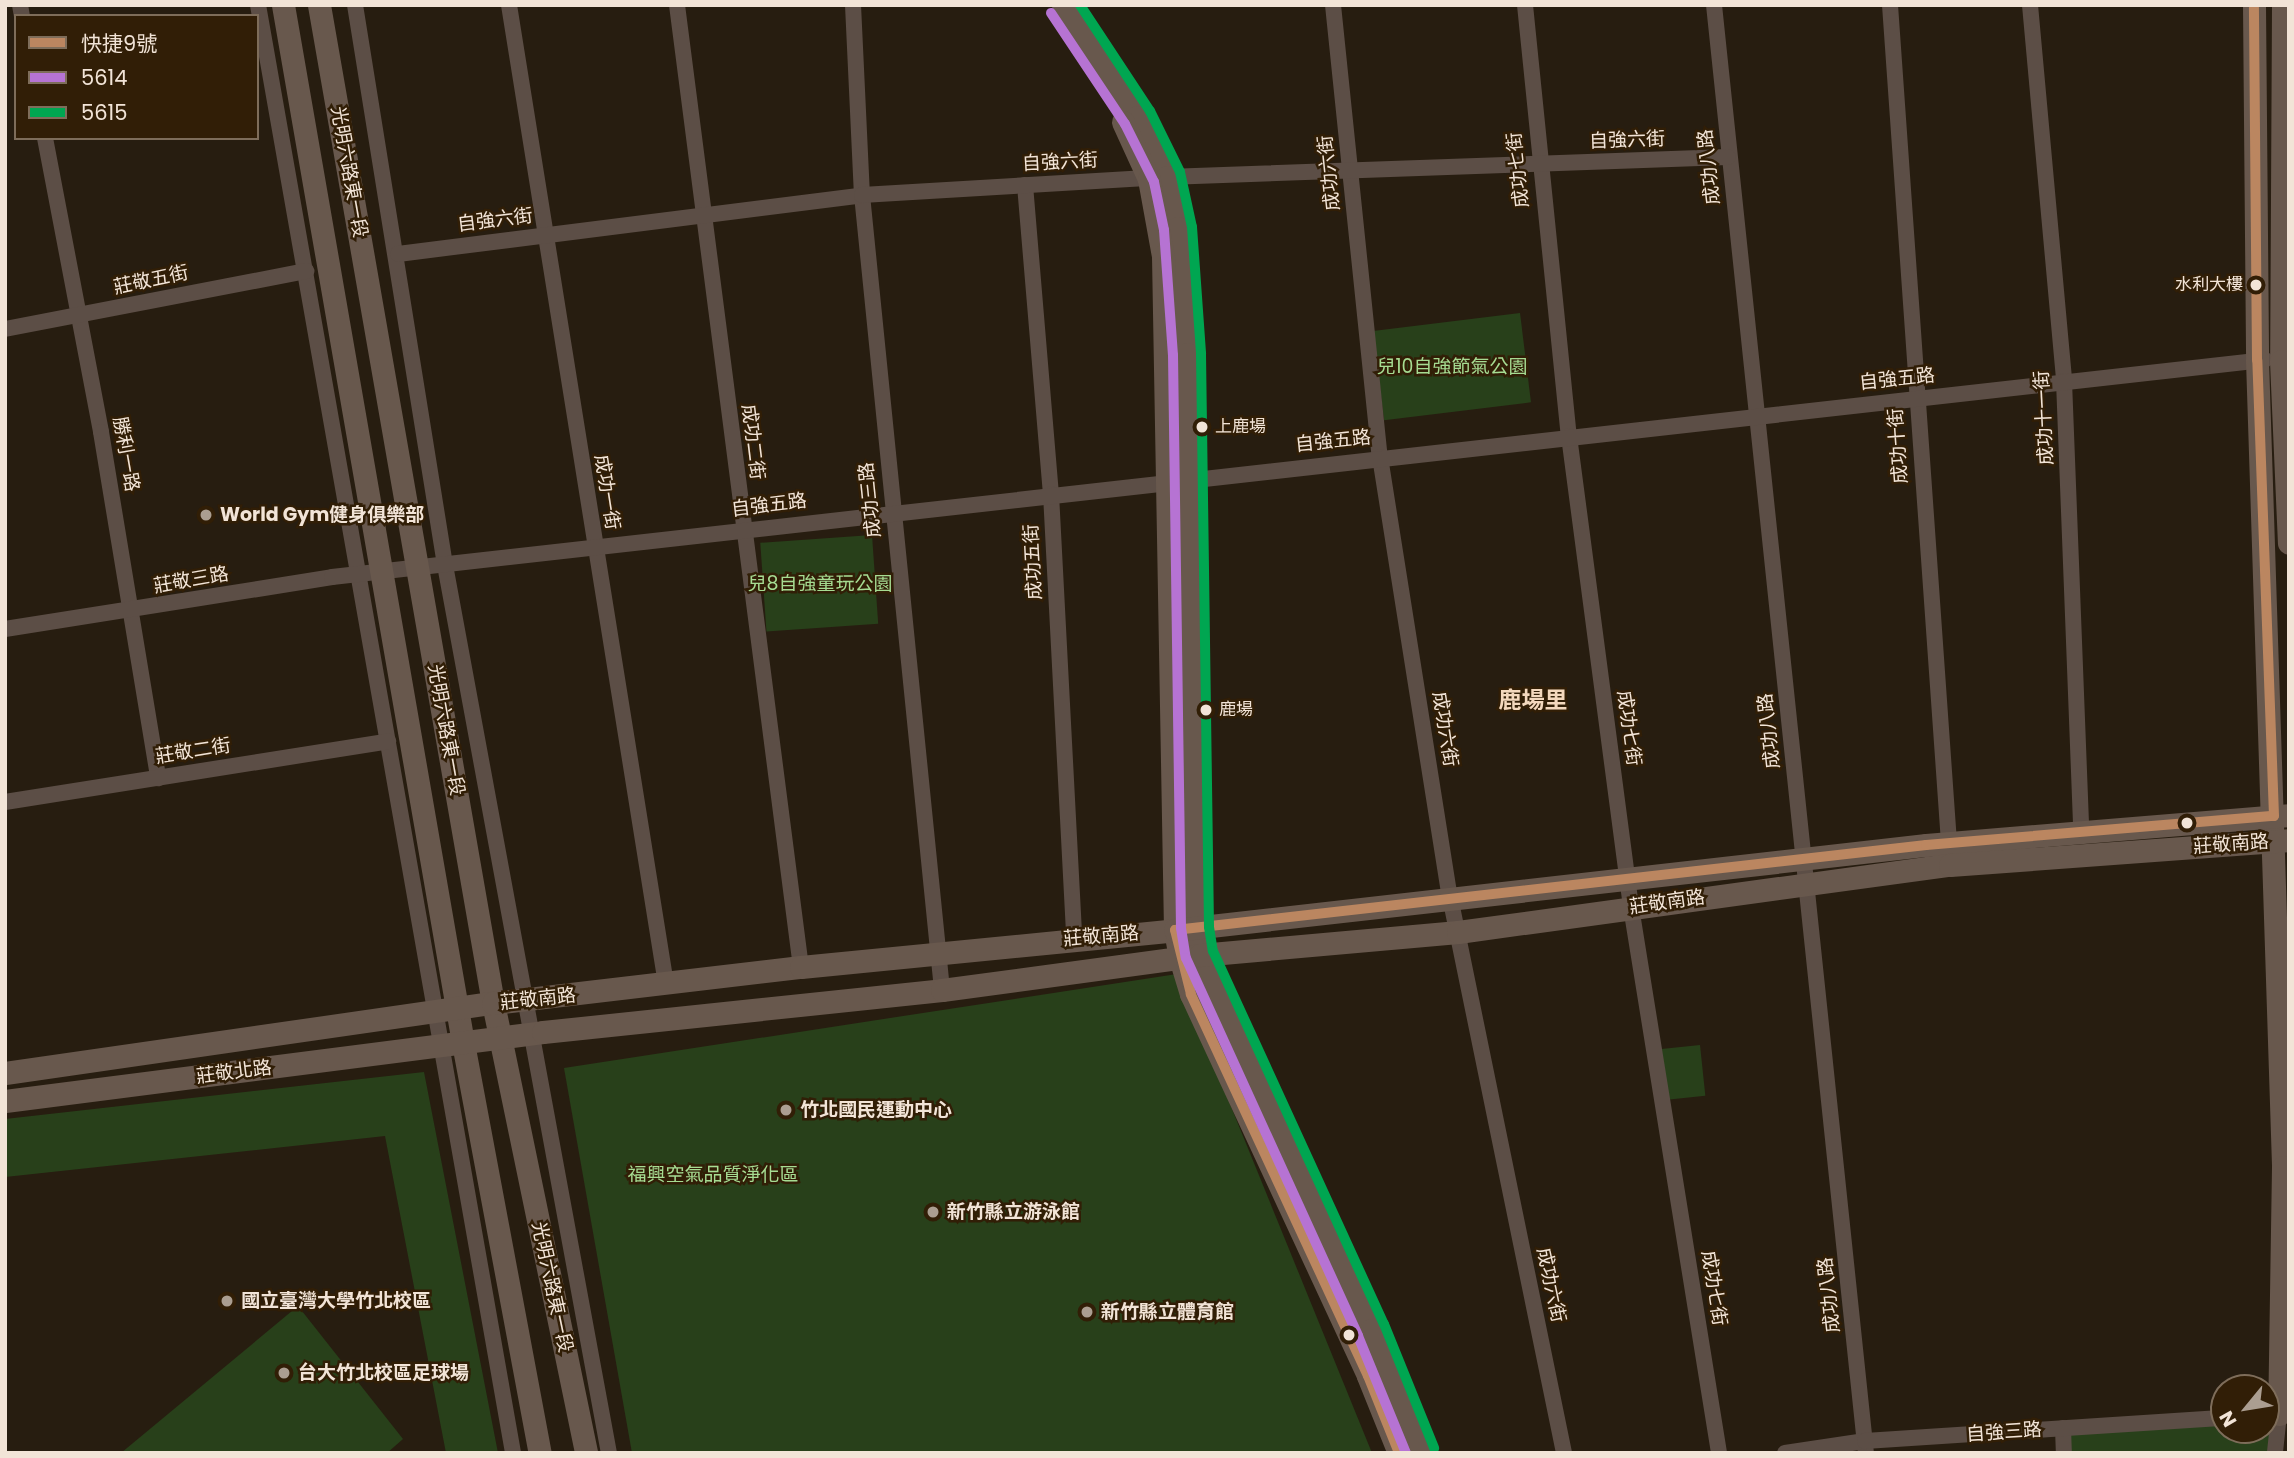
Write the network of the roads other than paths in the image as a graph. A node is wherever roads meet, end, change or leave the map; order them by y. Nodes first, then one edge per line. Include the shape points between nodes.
1 (258, 5) edge
2 (284, 5) edge
3 (318, 5) edge
4 (355, 5) edge
5 (509, 5) edge
6 (677, 5) edge
7 (853, 5) edge
8 (1048, 5) edge
9 (1063, 5) edge
10 (1333, 5) edge
11 (1525, 5) edge
12 (1714, 5) edge
13 (1890, 5) edge
14 (2030, 5) edge
15 (2254, 5) edge
16 (2283, 5) edge
17 (45, 140) edge
18 (1728, 157) junction
19 (1538, 164) junction
20 (1350, 173) junction
21 (1158, 178) junction
22 (1025, 185) junction
23 (862, 195) junction
24 (704, 211) junction
25 (544, 235) junction
26 (398, 254) junction
27 (306, 271) junction
28 (79, 316) junction
29 (5, 330) edge
30 (2257, 360) junction
31 (2285, 360) edge
32 (2064, 381) junction
33 (1916, 398) junction
34 (1758, 415) junction
35 (1569, 436) junction
36 (1380, 457) junction
37 (1178, 480) junction
38 (1051, 494) junction
39 (892, 511) junction
40 (743, 529) junction
41 (2289, 543) edge
42 (594, 548) junction
43 (445, 565) junction
44 (419, 569) junction
45 (383, 573) junction
46 (360, 575) junction
47 (132, 611) junction
48 (5, 629) edge
49 (388, 741) junction
50 (158, 778) junction
51 (5, 802) edge
52 (2281, 816) edge
53 (2081, 831) junction
54 (2282, 841) edge
55 (1949, 842) junction
56 (1803, 858) junction
57 (1627, 877) junction
58 (1805, 883) junction
59 (1450, 897) junction
60 (1631, 907) junction
61 (1185, 929) junction
62 (1458, 932) junction
63 (1074, 938) junction
64 (937, 952) junction
65 (1190, 957) junction
66 (801, 967) junction
67 (666, 984) junction
68 (943, 990) junction
69 (524, 1000) junction
70 (493, 1003) junction
71 (458, 1008) junction
72 (434, 1012) junction
73 (530, 1034) junction
74 (500, 1038) junction
75 (463, 1044) junction
76 (440, 1046) junction
77 (5, 1073) edge
78 (5, 1101) edge
79 (2281, 1412) edge
80 (2210, 1419) edge
81 (2063, 1428) junction
82 (1866, 1447) edge
83 (513, 1453) edge
84 (540, 1453) edge
85 (586, 1453) edge
86 (609, 1453) edge
87 (1399, 1453) edge
88 (1421, 1453) edge
89 (1564, 1453) edge
90 (1719, 1453) edge
91 (1785, 1453) edge
92 (2064, 1453) edge
93 (2275, 1453) edge

1 - 27 street
2 - 45 street, 光明六路東一段
3 - 44 street, 光明六路東一段
4 - 26 street, 光明六路東一段
5 - 25 street, 成功一街
6 - 24 street, 成功二街
7 - 23 street, 成功三路
8 - 21 street via 1074,56
9 - 21 street via 1137,117
10 - 20 street, 成功六街
11 - 19 street, 成功七街
12 - 18 street, 成功八路
13 - 33 street, 成功十街
14 - 32 street, 成功十一街
15 - 30 street
16 - 31 street
17 - 28 street, 勝利一路
18 - 19 street, 自強六街
18 - 34 street, 成功八路
19 - 20 street, 自強六街
19 - 35 street, 成功七街
20 - 21 street, 自強六街
20 - 36 street, 成功六街
21 - 22 street, 自強六街
21 - 37 street
22 - 23 street, 自強六街
22 - 38 street, 成功五街
23 - 24 street, 自強六街
23 - 39 street, 成功三路
24 - 25 street, 自強六街
24 - 40 street, 成功二街
25 - 26 street, 自強六街
25 - 42 street, 成功一街
26 - 43 street, 光明六路東一段
27 - 28 street, 莊敬五街
27 - 46 street
28 - 29 street, 莊敬五街
28 - 47 street, 勝利一路
30 - 31 street, 自強五路
30 - 32 street, 自強五路
30 - 52 street
31 - 41 street
32 - 33 street, 自強五路
32 - 53 street, 成功十一街
33 - 34 street, 自強五路
33 - 55 street, 成功十街
34 - 35 street, 自強五路
34 - 56 street, 成功八路
35 - 36 street, 自強五路
35 - 57 street, 成功七街
36 - 37 street, 自強五路
36 - 59 street, 成功六街
37 - 38 street, 自強五路
37 - 61 street
38 - 39 street, 自強五路
38 - 63 street, 成功五街
39 - 40 street, 自強五路
39 - 64 street, 成功三路
40 - 42 street, 自強五路
40 - 66 street, 成功二街
42 - 43 street, 自強五路
42 - 67 street, 成功一街
43 - 44 street, 自強五路
43 - 69 street, 光明六路東一段
44 - 45 street, 自強五路
44 - 70 street, 光明六路東一段
45 - 46 street, 莊敬三路
45 - 71 street, 光明六路東一段
46 - 47 street, 莊敬三路
46 - 49 street
47 - 48 street, 莊敬三路
47 - 50 street, 勝利一路
49 - 50 street, 莊敬二街
49 - 72 street
50 - 51 street, 莊敬二街
52 - 53 street, 莊敬南路
52 - 54 street
53 - 55 street, 莊敬南路
54 - 58 street, 莊敬南路 via 1950,866
54 - 79 street
55 - 56 street, 莊敬南路
56 - 57 street, 莊敬南路
56 - 58 street, 成功八路
57 - 59 street, 莊敬南路
57 - 60 street, 成功七街
58 - 60 street, 莊敬南路
58 - 82 street, 成功八路
59 - 61 street, 莊敬南路
59 - 62 street, 成功六街
60 - 62 street, 莊敬南路
60 - 90 street, 成功七街
61 - 63 street, 莊敬南路
61 - 65 street
62 - 65 street, 莊敬南路
62 - 89 street, 成功六街
63 - 64 street, 莊敬南路
64 - 66 street, 莊敬南路
64 - 68 street, 成功三路
65 - 68 street, 莊敬南路
65 - 87 street via 1191,994 1368,1376
65 - 88 street via 1371,1331
66 - 67 street, 莊敬南路
67 - 69 street, 莊敬南路
68 - 73 street, 莊敬南路
69 - 70 street, 莊敬南路
69 - 73 street, 光明六路東一段
70 - 71 street, 莊敬南路
70 - 74 street, 光明六路東一段
71 - 72 street, 莊敬北路
71 - 75 street, 光明六路東一段
72 - 76 street
72 - 77 street, 莊敬北路
73 - 74 street, 莊敬南路
73 - 86 street, 光明六路東一段
74 - 75 street, 莊敬南路
74 - 85 street, 光明六路東一段
75 - 76 street, 莊敬北路
75 - 84 street, 光明六路東一段
76 - 78 street, 莊敬北路
76 - 83 street
79 - 93 street
80 - 81 street, 自強三路
81 - 82 street, 自強三路
81 - 92 street
82 - 91 street, 自強三路

